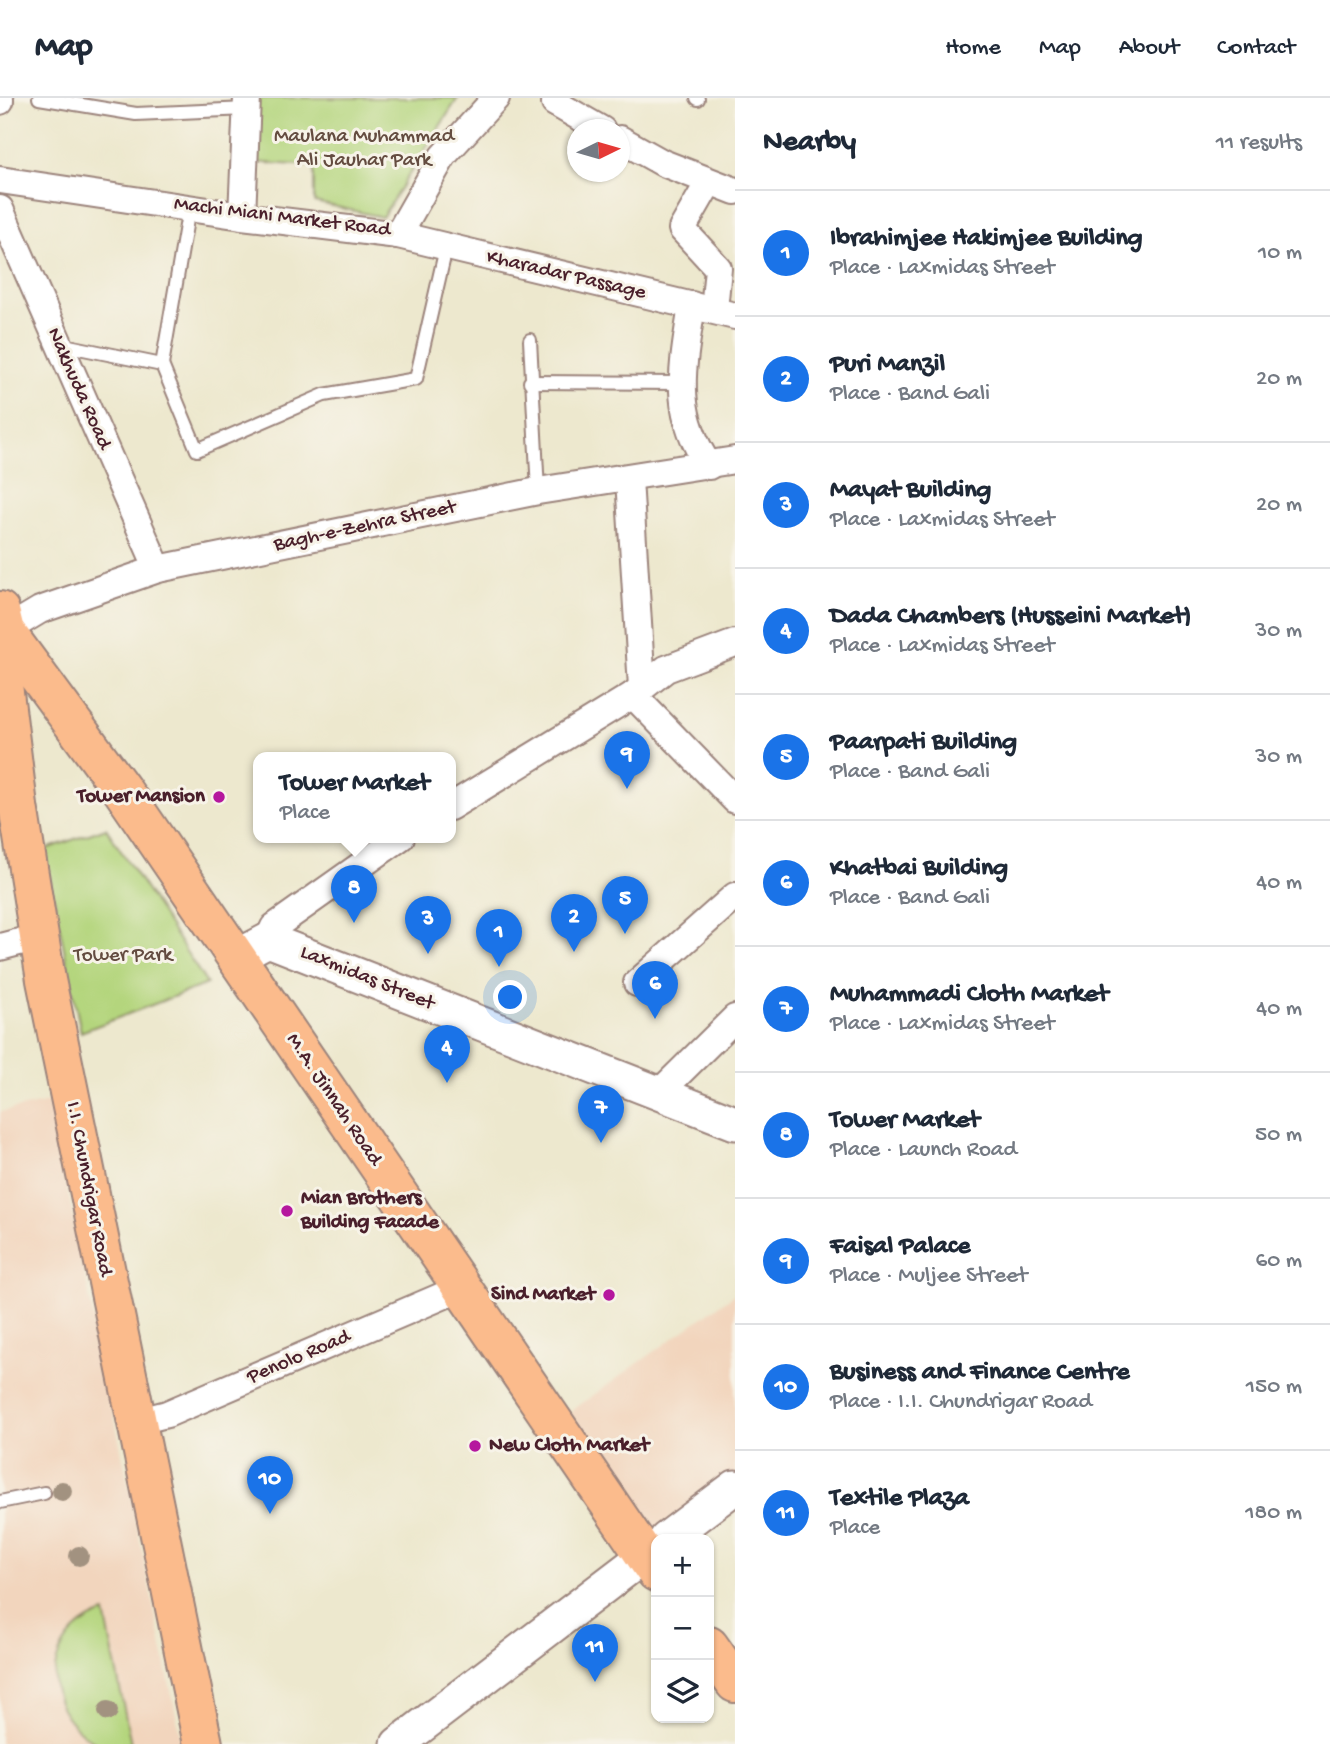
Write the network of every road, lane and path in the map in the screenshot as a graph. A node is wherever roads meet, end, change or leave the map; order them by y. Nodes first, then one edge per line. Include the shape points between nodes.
1 (39, 98) edge
2 (496, 98) edge
3 (554, 100) edge
4 (247, 104) edge
5 (584, 119) edge
6 (630, 145) edge
7 (0, 180) edge
8 (709, 182) junction
9 (735, 191) edge
10 (189, 208) junction
11 (0, 209) edge
12 (242, 216) junction
13 (398, 235) junction
14 (446, 248) junction
15 (713, 310) edge
16 (530, 340) dead end
17 (58, 344) junction
18 (162, 365) junction
19 (530, 382) junction
20 (681, 383) junction
21 (735, 460) edge
22 (709, 466) junction
23 (629, 479) junction
24 (538, 491) junction
25 (158, 569) junction
26 (2, 625) edge
27 (735, 643) edge
28 (637, 691) junction
29 (0, 796) edge
30 (735, 800) edge
31 (456, 803) edge
32 (392, 843) edge
33 (735, 896) edge
34 (12, 944) edge
35 (252, 949) junction
36 (637, 983) dead end
37 (735, 1018) edge
38 (657, 1094) junction
39 (735, 1123) edge
40 (461, 1288) junction
41 (135, 1422) junction
42 (735, 1487) edge
43 (44, 1493) dead end
44 (0, 1502) edge
45 (679, 1534) edge
46 (651, 1546) edge
47 (651, 1557) edge
48 (714, 1653) edge
49 (735, 1683) edge
50 (182, 1744) edge
51 (203, 1744) edge
52 (398, 1744) edge

1 - 4 lane via 136,114
2 - 13 street, Machi Miani Market Road via 443,156
3 - 5 street
4 - 12 street
6 - 8 street
7 - 10 street, Machi Miani Market Road
8 - 9 street
8 - 15 street via 682,229 718,268
10 - 12 street, Machi Miani Market Road
10 - 18 lane
11 - 17 street, Nakhuda Road
12 - 13 street, Machi Miani Market Road
13 - 14 street, Kharadar Passage
14 - 15 street, Kharadar Passage
14 - 18 lane via 416,379 324,395 197,450
15 - 20 street
16 - 19 lane
17 - 18 lane
17 - 25 street, Nakhuda Road
19 - 20 lane
19 - 24 lane
20 - 22 street via 691,440
21 - 22 street, Bagh-e-Zehra Street
22 - 23 street, Bagh-e-Zehra Street
23 - 24 street, Bagh-e-Zehra Street
23 - 28 street
24 - 25 street, Bagh-e-Zehra Street
25 - 26 street, Bagh-e-Zehra Street
26 - 35 main road, M.A. Jinnah Road via 114,780
26 - 41 main road, I.I. Chundrigar Road via 1,668 38,937
27 - 28 street via 666,669
28 - 30 street
28 - 31 street
29 - 34 main road, I.I. Chundrigar Road
32 - 35 street via 274,927
33 - 36 street
34 - 50 main road, I.I. Chundrigar Road
35 - 38 street, Laxmidas Street
35 - 40 main road, M.A. Jinnah Road
37 - 38 street
38 - 39 street, Laxmidas Street
40 - 41 street, Penolo Road via 167,1414
40 - 46 main road, M.A. Jinnah Road
41 - 51 main road, I.I. Chundrigar Road
42 - 45 street
43 - 44 lane
47 - 52 street
48 - 49 main road

